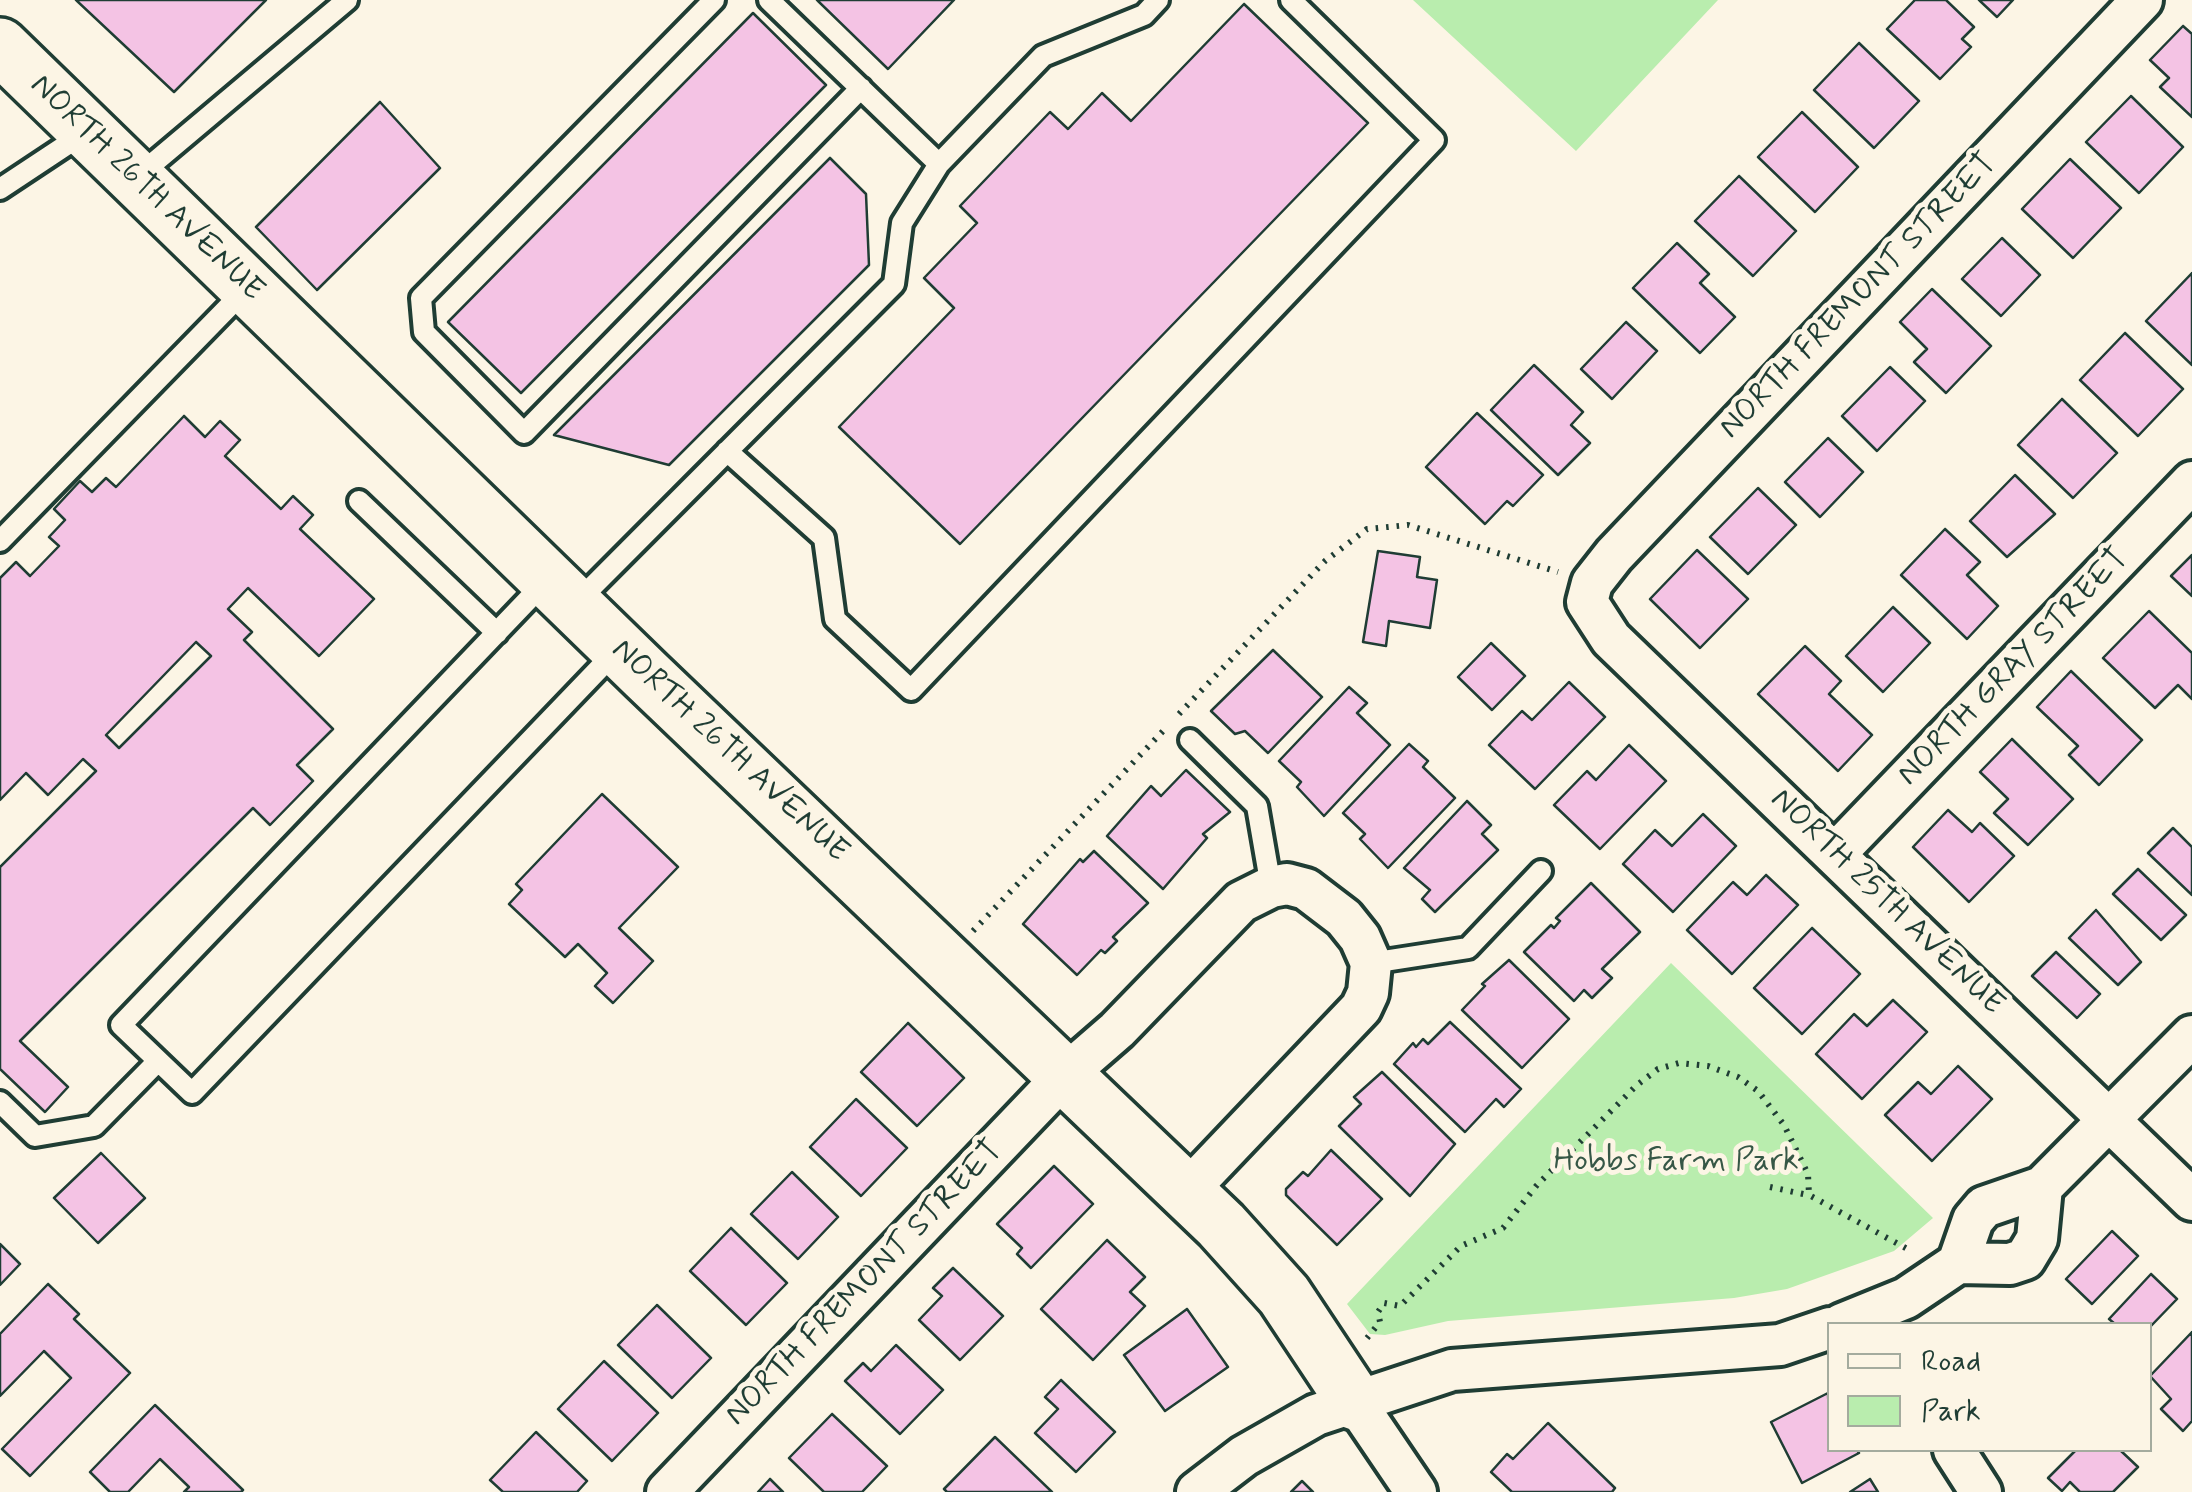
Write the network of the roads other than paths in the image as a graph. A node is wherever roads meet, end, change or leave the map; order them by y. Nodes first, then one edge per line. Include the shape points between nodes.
1 (347, 0) edge
2 (714, 0) edge
3 (769, 0) edge
4 (1158, 0) edge
5 (1290, 0) edge
6 (2142, 0) edge
7 (0, 46) edge
8 (861, 88) junction
9 (87, 131) junction
10 (938, 164) junction
11 (136, 178) junction
12 (0, 189) edge
13 (248, 287) junction
14 (728, 451) junction
15 (2192, 482) edge
16 (359, 501) dead end
17 (0, 541) edge
18 (561, 592) junction
19 (1590, 592) joint
20 (496, 633) junction
21 (618, 648) junction
22 (1190, 740) dead end
23 (1835, 854) junction
24 (1541, 871) dead end
25 (1271, 887) junction
26 (1371, 964) junction
27 (2192, 1036) edge
28 (158, 1061) junction
29 (1064, 1076) junction
30 (0, 1102) edge
31 (2111, 1122) junction
32 (2042, 1188) junction
33 (1186, 1192) junction
34 (2192, 1200) edge
35 (1947, 1270) junction
36 (1885, 1317) edge
37 (1854, 1322) edge
38 (1827, 1329) edge
39 (1343, 1383) junction
40 (1955, 1452) edge
41 (666, 1492) edge
42 (1197, 1492) edge
43 (1416, 1492) edge
44 (1981, 1492) edge

1 - 11 lane
2 - 8 lane via 421,298 424,332 524,433
3 - 8 lane
4 - 10 lane via 1144,15 1043,56
5 - 14 lane via 1434,140 911,690 835,619 824,538
6 - 19 street, NORTH FREMONT STREET
7 - 9 street, NORTH 26TH AVENUE
8 - 10 lane
9 - 11 street, NORTH 26TH AVENUE
9 - 12 lane
10 - 14 lane via 902,224 894,284
11 - 13 street, NORTH 26TH AVENUE
13 - 17 lane
13 - 18 street, NORTH 26TH AVENUE
14 - 18 lane
15 - 23 street, NORTH GRAY STREET
16 - 20 lane
18 - 20 lane
18 - 21 street, NORTH 26TH AVENUE
19 - 23 street, NORTH 25TH AVENUE via 1611,638
20 - 28 lane via 120,1025
21 - 28 lane via 192,1093
21 - 29 street, NORTH 26TH AVENUE
22 - 25 lane via 1256,806
23 - 31 street, NORTH 25TH AVENUE
24 - 26 lane via 1468,948
25 - 26 street via 1288,884 1322,900 1360,938
25 - 29 street, NORTH FREMONT STREET via 1241,902
26 - 33 street via 1361,1008
27 - 31 street
28 - 30 lane via 94,1126 36,1136
29 - 33 street, NORTH 26TH AVENUE
29 - 41 street, NORTH FREMONT STREET
31 - 32 street
31 - 34 street, NORTH 25TH AVENUE
32 - 35 street via 1984,1207
32 - 35 street via 2037,1239 2025,1258
33 - 39 street, NORTH 26TH AVENUE via 1261,1266
35 - 36 street
36 - 37 street
38 - 39 street via 1780,1344
39 - 42 street
39 - 43 street, NORTH 26TH AVENUE
40 - 44 street

